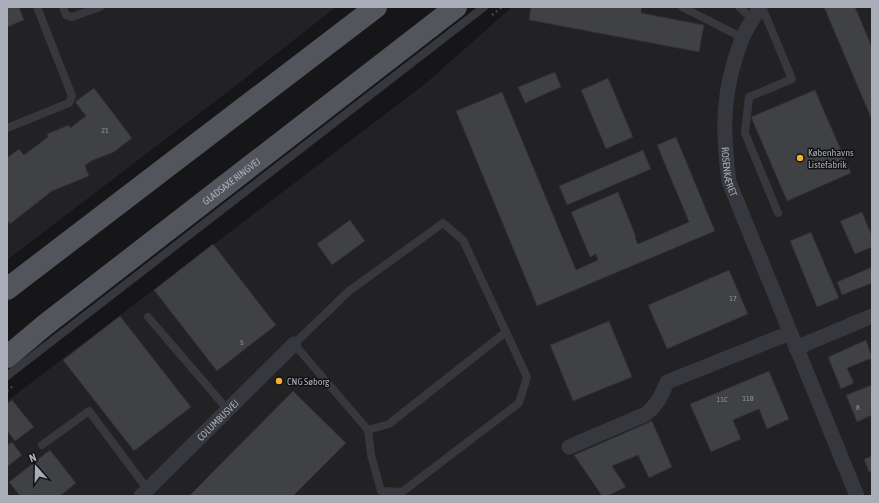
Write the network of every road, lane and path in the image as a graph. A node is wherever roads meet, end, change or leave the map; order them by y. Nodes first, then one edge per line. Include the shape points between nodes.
1 (37, 7) edge
2 (63, 7) edge
3 (100, 7) edge
4 (376, 7) edge
5 (456, 7) edge
6 (484, 7) edge
7 (682, 7) edge
8 (739, 7) edge
9 (758, 11) edge
10 (742, 38) junction
11 (7, 128) edge
12 (778, 213) dead end
13 (7, 289) edge
14 (872, 316) edge
15 (148, 317) dead end
16 (506, 332) junction
17 (790, 333) junction
18 (294, 344) junction
19 (796, 348) junction
20 (7, 358) edge
21 (7, 376) edge
22 (228, 410) junction
23 (368, 430) junction
24 (42, 445) dead end
25 (569, 447) dead end
26 (145, 493) edge
27 (857, 496) edge

1 - 11 lane via 72,96 69,103
2 - 3 lane via 66,15 72,17
4 - 13 main road
5 - 20 main road, GLADSAXE RINGVEJ via 45,325
6 - 21 lane
7 - 10 lane
8 - 9 lane
9 - 10 street, ROSENKÆRET
9 - 12 lane via 792,80 749,97 745,133
10 - 17 street, ROSENKÆRET via 729,78 724,117 729,182
14 - 19 street
15 - 22 lane
16 - 18 lane via 463,240 444,223 349,291
16 - 23 lane via 389,424
16 - 23 lane via 527,377 519,403 402,492 381,491 371,455
17 - 19 street, ROSENKÆRET
17 - 25 street via 667,382 663,394 646,414
18 - 22 street, COLUMBUSVEJ
18 - 23 lane
19 - 27 street, ROSENKÆRET
22 - 26 street, COLUMBUSVEJ
24 - 26 lane via 89,411

